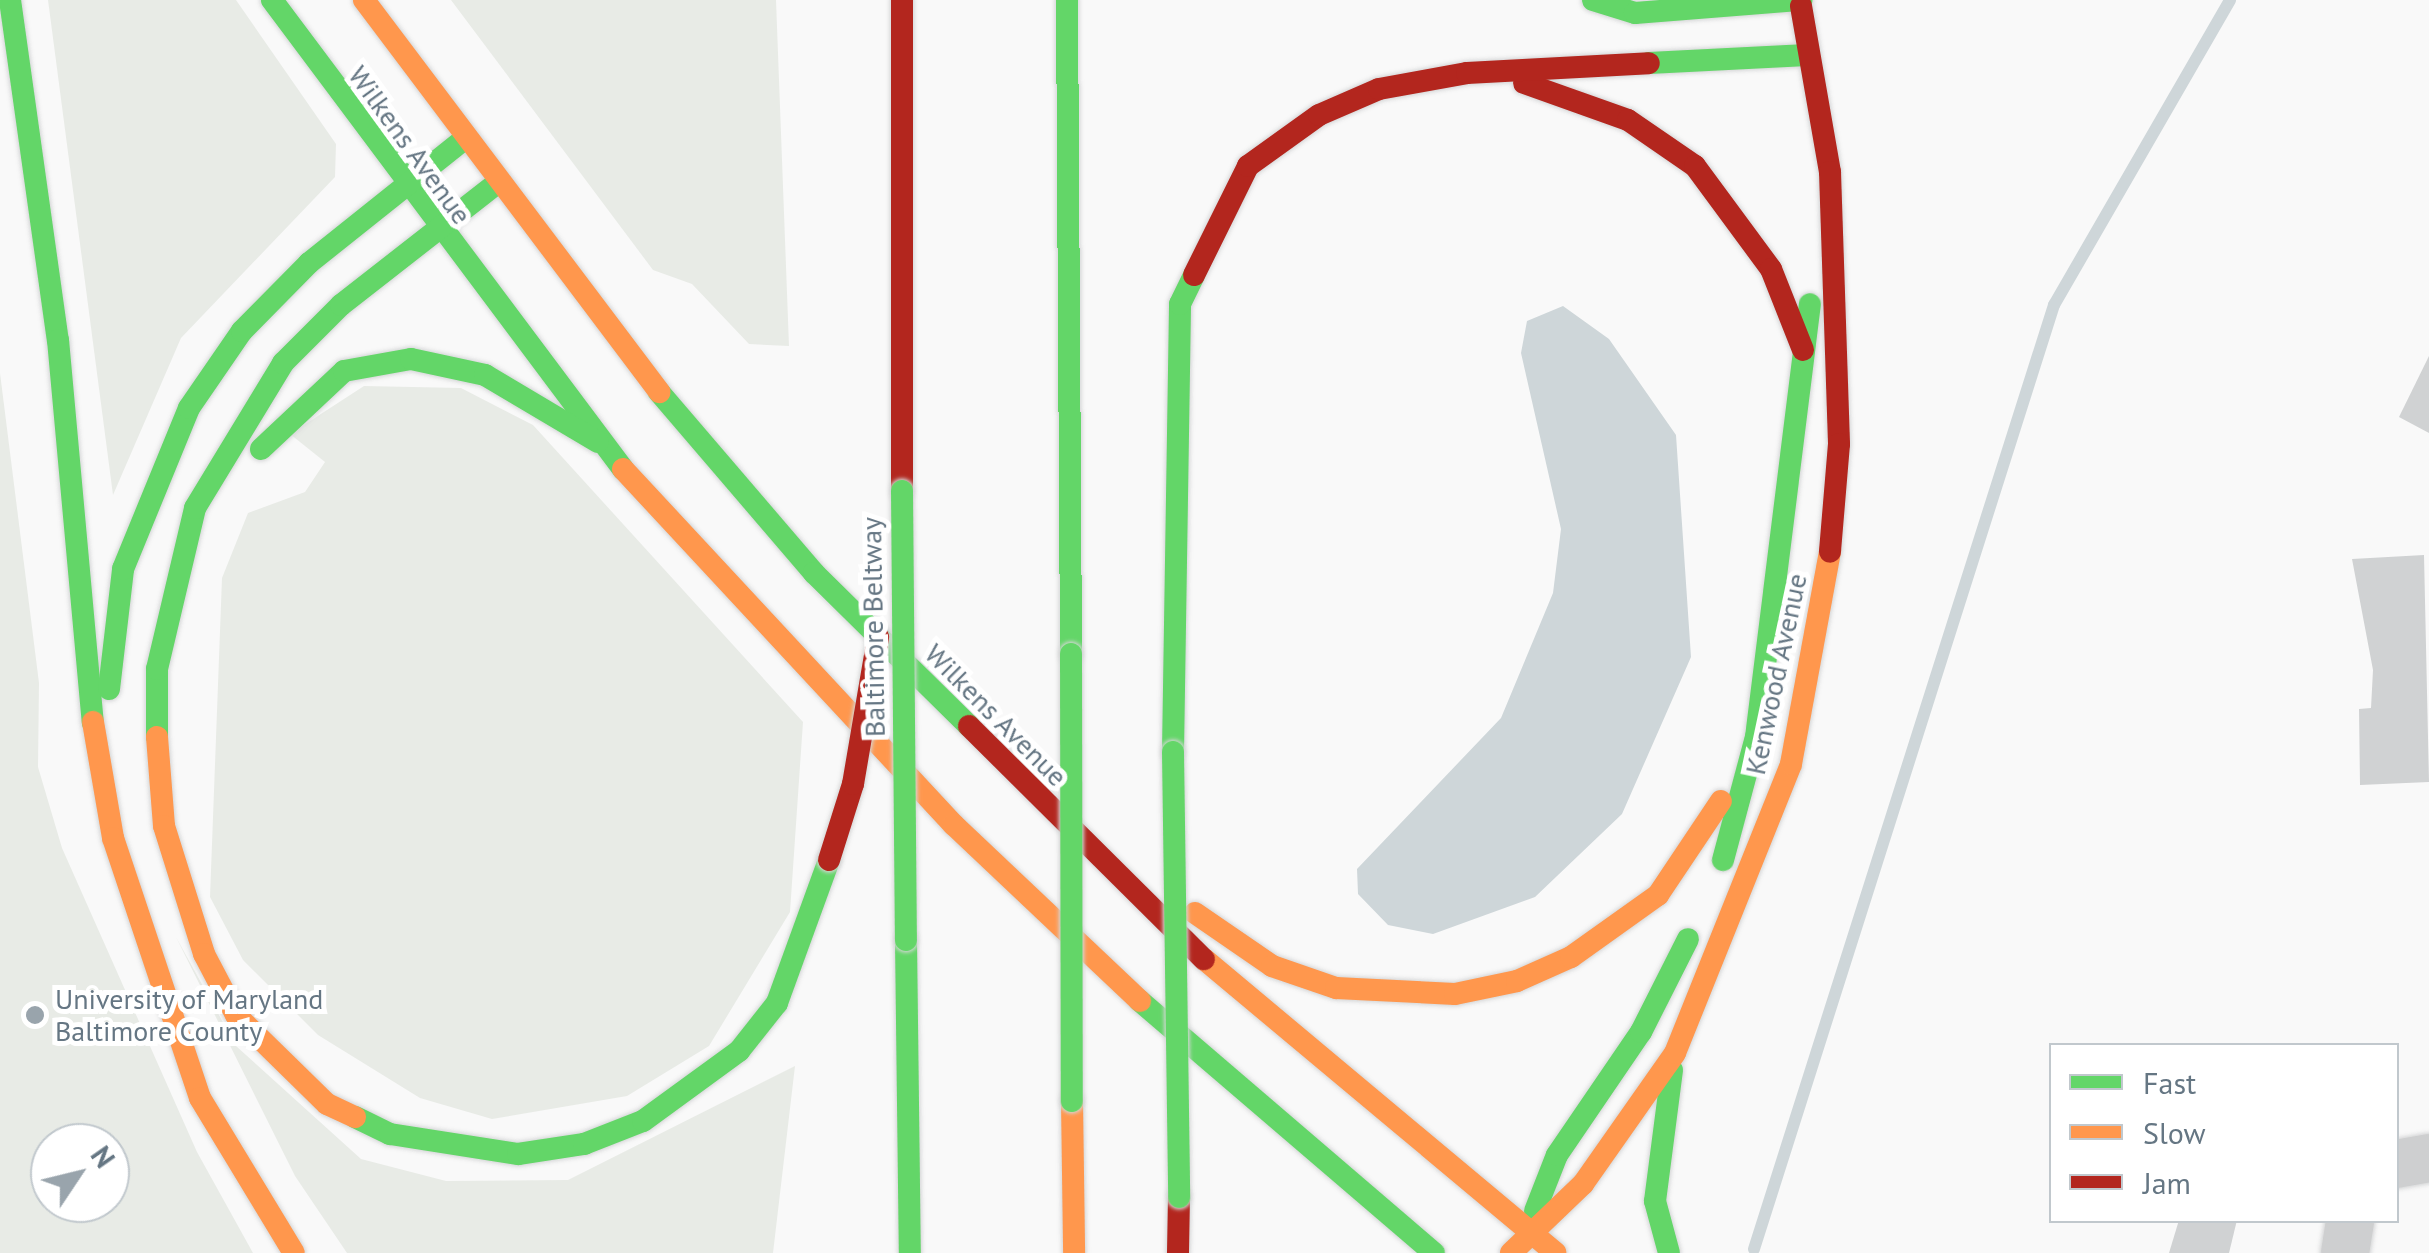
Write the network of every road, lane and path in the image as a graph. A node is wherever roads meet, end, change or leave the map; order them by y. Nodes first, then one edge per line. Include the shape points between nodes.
1 (10, 0) edge
2 (272, 0) edge
3 (364, 0) edge
4 (902, 0) edge
5 (1066, 0) edge
6 (1593, 0) edge
7 (1800, 0) edge
8 (1807, 55) junction
9 (1467, 73) junction
10 (464, 140) junction
11 (1800, 154) dead end
12 (496, 184) junction
13 (401, 187) junction
14 (1804, 226) dead end
15 (433, 230) junction
16 (1803, 350) junction
17 (598, 442) junction
18 (245, 481) dead end
19 (902, 491) junction
20 (210, 566) dead end
21 (1756, 737) junction
22 (987, 751) junction
23 (164, 826) junction
24 (113, 838) junction
25 (1676, 1053) junction
26 (2429, 1158) edge
27 (2399, 1163) edge
28 (2350, 1223) edge
29 (1527, 1233) junction
30 (294, 1253) edge
31 (910, 1253) edge
32 (1074, 1253) edge
33 (1178, 1253) edge
34 (1434, 1253) edge
35 (1511, 1253) edge
36 (1555, 1253) edge
37 (1669, 1253) edge
38 (2346, 1253) edge

1 - 24 main road via 58,340 78,641
2 - 13 main road, Wilkens Avenue
3 - 10 main road, Wilkens Avenue
4 - 19 main road, Baltimore Beltway
5 - 32 main road, bridge
6 - 7 main road via 1635,13
7 - 8 main road, Kenwood Avenue
8 - 9 main road
8 - 11 main road, Kenwood Avenue
8 - 25 main road, Kenwood Avenue via 1830,172 1840,326 1826,606 1791,764
9 - 16 main road via 1566,91 1695,166 1771,269
9 - 33 main road, bridge via 1379,88 1320,114 1248,166 1206,234 1180,304 1174,379
10 - 12 main road, Wilkens Avenue
10 - 13 main road
12 - 15 main road
12 - 22 main road, Wilkens Avenue via 801,558
13 - 15 main road, Wilkens Avenue
13 - 24 main road via 242,332 189,408 151,490 123,568 109,663
14 - 16 main road, Kenwood Avenue via 1812,296
15 - 17 main road, Wilkens Avenue
15 - 23 main road via 283,363 195,508 157,669
16 - 21 main road, Kenwood Avenue
17 - 18 main road via 485,375 410,359 378,362 344,372 288,413
17 - 34 main road, Wilkens Avenue via 954,825 1194,1052
19 - 23 main road, bridge via 853,784 776,1003 739,1051 643,1120 584,1144 518,1154 390,1134 327,1104 272,1058 204,954
19 - 31 main road, Baltimore Beltway, bridge
20 - 23 main road via 180,668
21 - 22 main road via 1691,857 1622,925 1518,981 1389,996 1336,988 1237,946
21 - 29 main road, Kenwood Avenue via 1717,882 1641,1032 1557,1155
22 - 29 main road, Wilkens Avenue via 1242,996
24 - 30 main road via 200,1098
25 - 29 main road, Kenwood Avenue via 1584,1184
25 - 37 main road via 1656,1200
26 - 27 street
28 - 38 street
29 - 35 main road, Kenwood Avenue
29 - 36 main road, Wilkens Avenue

